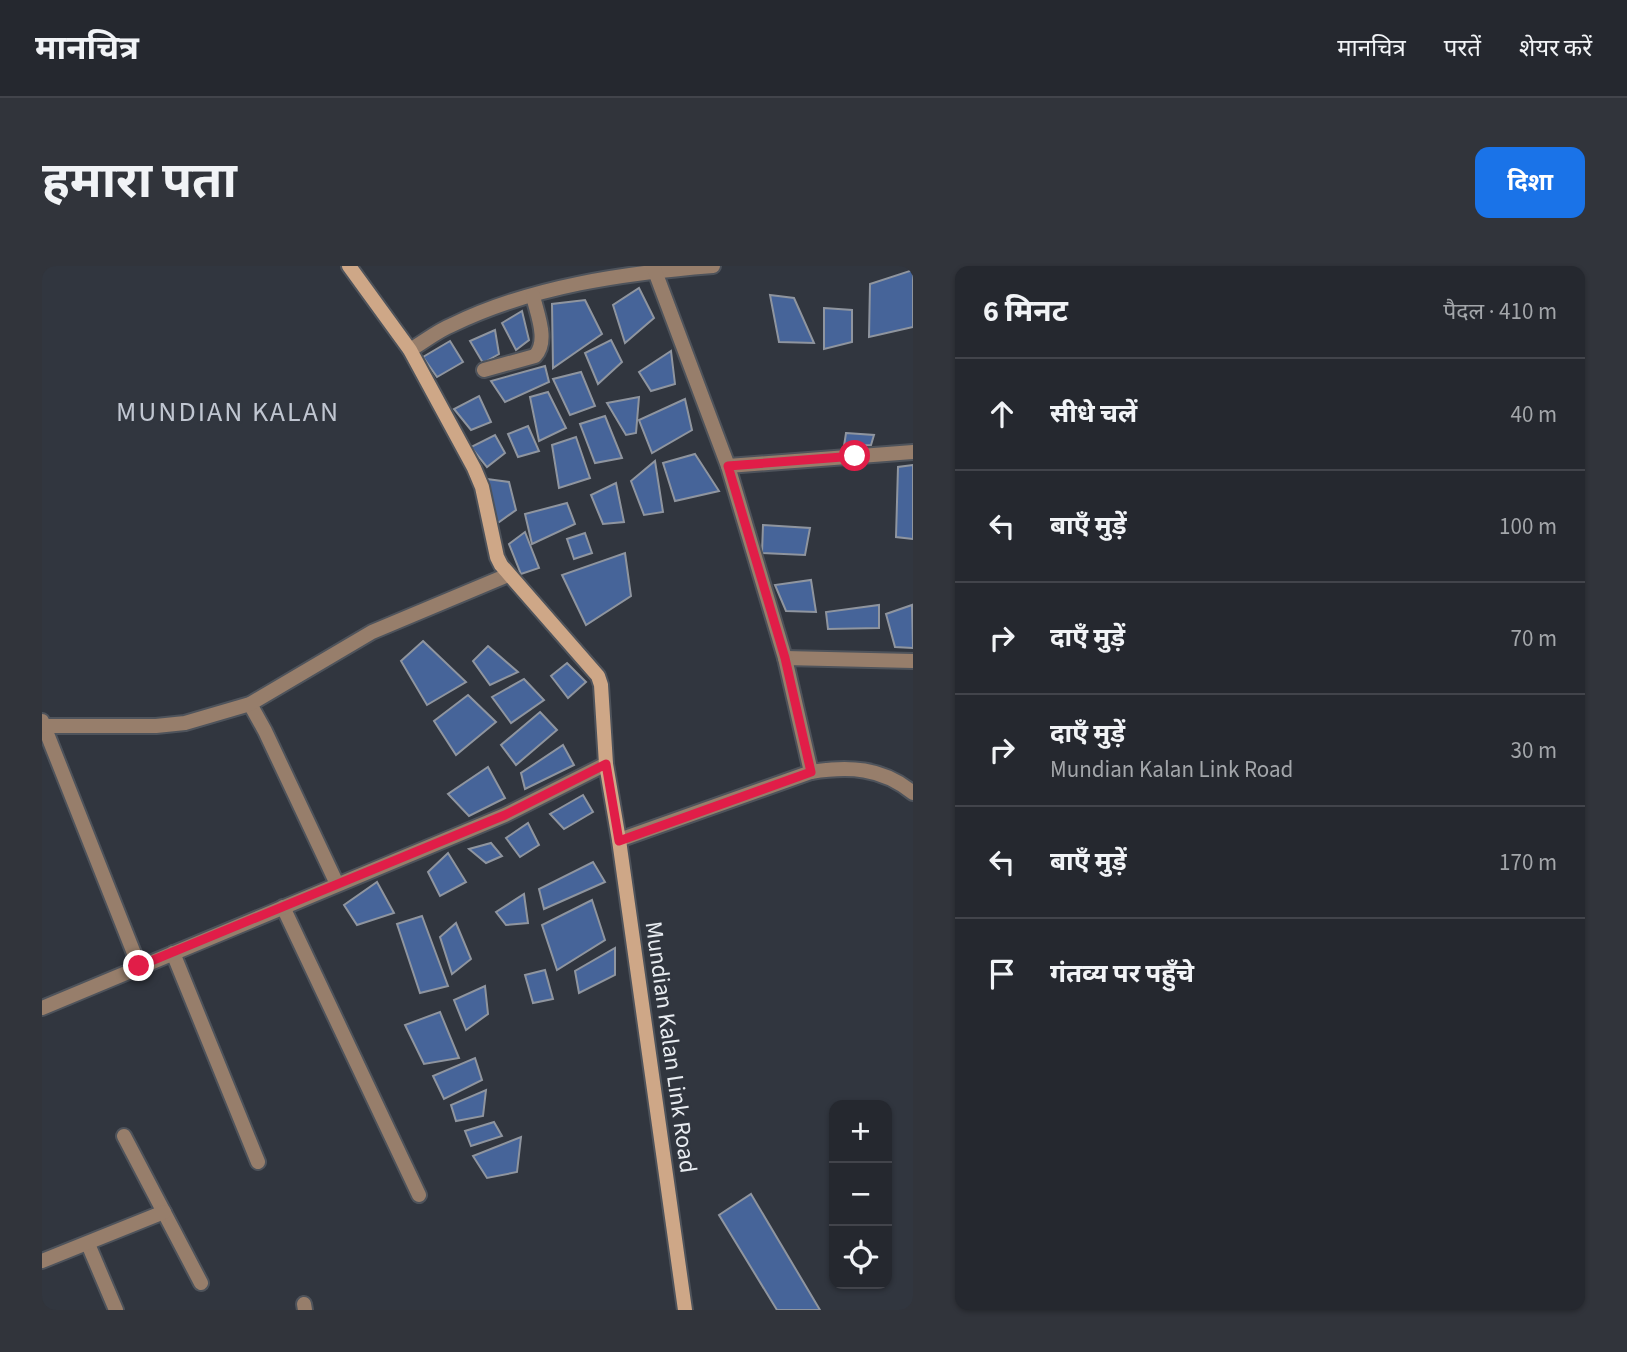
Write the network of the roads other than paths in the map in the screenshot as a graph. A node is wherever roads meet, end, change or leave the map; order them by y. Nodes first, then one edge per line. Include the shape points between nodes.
1 (349, 266) edge
2 (713, 266) edge
3 (654, 268) edge
4 (533, 296) junction
5 (410, 350) junction
6 (484, 370) dead end
7 (913, 452) edge
8 (728, 466) junction
9 (508, 575) junction
10 (785, 658) junction
11 (913, 661) edge
12 (250, 704) junction
13 (44, 724) edge
14 (606, 764) junction
15 (811, 772) junction
16 (913, 793) edge
17 (619, 841) junction
18 (337, 884) junction
19 (283, 907) junction
20 (173, 953) junction
21 (139, 966) junction
22 (42, 1008) edge
23 (124, 1136) dead end
24 (258, 1162) dead end
25 (419, 1195) dead end
26 (164, 1212) junction
27 (88, 1244) junction
28 (42, 1261) edge
29 (201, 1283) dead end
30 (116, 1310) edge
31 (685, 1310) edge

1 - 5 street, Mundian Kalan Link Road
2 - 3 street
3 - 4 street
3 - 8 street
4 - 5 street via 450,325
4 - 6 street via 541,349 535,356
5 - 9 street, Mundian Kalan Link Road via 478,477 497,557
7 - 8 street
8 - 10 street
9 - 12 street via 372,632
9 - 14 street, Mundian Kalan Link Road via 598,676
10 - 11 street
10 - 15 street
12 - 13 street via 156,726
12 - 18 street
13 - 21 street
14 - 17 street, Mundian Kalan Link Road
14 - 18 street via 505,815
15 - 16 street via 857,768
15 - 17 street
17 - 31 street, Mundian Kalan Link Road
18 - 19 street
19 - 20 street
19 - 25 street
20 - 21 street
20 - 24 street
21 - 22 street
23 - 26 street
26 - 27 street
26 - 29 street
27 - 28 street
27 - 30 street

